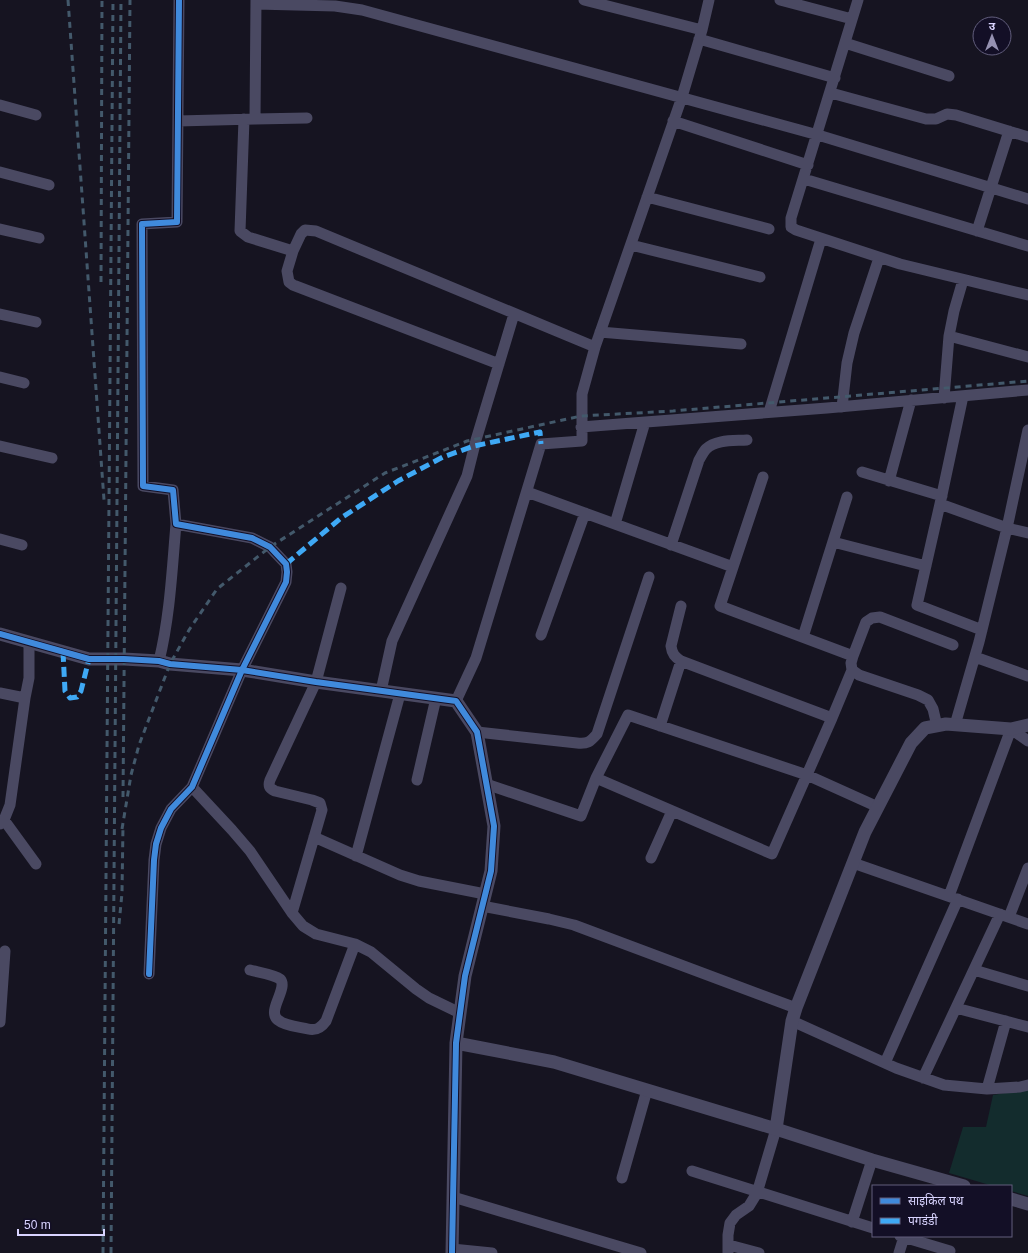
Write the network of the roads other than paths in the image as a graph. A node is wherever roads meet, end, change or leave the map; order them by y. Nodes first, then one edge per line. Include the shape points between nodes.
1 (179, 0) edge
2 (584, 0) edge
3 (709, 0) edge
4 (780, 0) edge
5 (858, 0) edge
6 (256, 2) edge
7 (327, 3) edge
8 (852, 19) junction
9 (700, 35) junction
10 (845, 43) junction
11 (949, 76) dead end
12 (835, 78) junction
13 (831, 93) junction
14 (682, 97) junction
15 (0, 105) edge
16 (36, 115) dead end
17 (255, 118) junction
18 (307, 118) dead end
19 (244, 119) junction
20 (178, 121) junction
21 (674, 121) junction
22 (1009, 131) junction
23 (818, 135) junction
24 (1028, 137) edge
25 (808, 165) junction
26 (0, 172) edge
27 (804, 179) junction
28 (49, 185) dead end
29 (991, 188) junction
30 (647, 197) junction
31 (1028, 199) edge
32 (0, 229) edge
33 (769, 229) dead end
34 (977, 231) junction
35 (39, 238) dead end
36 (821, 239) junction
37 (630, 245) junction
38 (1028, 246) edge
39 (293, 251) junction
40 (879, 258) junction
41 (760, 277) dead end
42 (963, 280) junction
43 (1028, 296) edge
44 (0, 314) edge
45 (514, 314) junction
46 (36, 322) dead end
47 (600, 332) junction
48 (949, 336) junction
49 (740, 344) dead end
50 (595, 347) junction
51 (1028, 357) edge
52 (499, 364) junction
53 (0, 377) edge
54 (24, 383) dead end
55 (1028, 390) edge
56 (963, 396) junction
57 (944, 398) junction
58 (911, 400) junction
59 (842, 406) junction
60 (769, 412) junction
61 (645, 422) junction
62 (581, 427) junction
63 (1028, 430) edge
64 (747, 440) dead end
65 (0, 446) edge
66 (52, 458) dead end
67 (862, 472) dead end
68 (763, 477) dead end
69 (889, 481) junction
70 (527, 492) junction
71 (847, 497) dead end
72 (941, 500) junction
73 (585, 513) junction
74 (176, 524) junction
75 (615, 524) junction
76 (1007, 528) junction
77 (1028, 533) edge
78 (0, 540) edge
79 (833, 542) junction
80 (22, 545) dead end
81 (671, 545) junction
82 (926, 566) junction
83 (733, 567) junction
84 (649, 577) dead end
85 (341, 588) dead end
86 (681, 606) dead end
87 (982, 630) junction
88 (0, 634) edge
89 (541, 635) dead end
90 (803, 637) junction
91 (29, 643) junction
92 (953, 645) dead end
93 (853, 656) junction
94 (975, 657) junction
95 (159, 661) junction
96 (681, 661) junction
97 (242, 670) junction
98 (852, 670) junction
99 (1028, 676) edge
100 (316, 682) junction
101 (381, 691) junction
102 (0, 693) edge
103 (400, 694) junction
104 (25, 698) junction
105 (436, 698) junction
106 (456, 701) junction
107 (832, 718) junction
108 (955, 725) junction
109 (1028, 725) edge
110 (660, 726) junction
111 (937, 726) junction
112 (1010, 729) junction
113 (477, 732) junction
114 (1028, 741) edge
115 (807, 776) junction
116 (596, 778) junction
117 (417, 780) dead end
118 (486, 784) junction
119 (192, 787) junction
120 (878, 807) junction
121 (672, 811) junction
122 (2, 822) edge
123 (314, 837) junction
124 (356, 856) junction
125 (651, 858) dead end
126 (853, 863) junction
127 (36, 864) dead end
128 (1028, 868) edge
129 (953, 898) junction
130 (484, 900) junction
131 (292, 913) junction
132 (1004, 916) junction
133 (1028, 924) edge
134 (355, 944) junction
135 (5, 951) dead end
136 (250, 970) dead end
137 (974, 970) junction
138 (2, 973) edge
139 (149, 974) dead end
140 (1028, 986) edge
141 (956, 1008) junction
142 (460, 1014) junction
143 (794, 1014) junction
144 (0, 1016) edge
145 (1006, 1021) junction
146 (0, 1022) edge
147 (1028, 1027) edge
148 (456, 1043) junction
149 (885, 1062) junction
150 (923, 1078) junction
151 (1028, 1085) edge
152 (987, 1089) junction
153 (647, 1090) junction
154 (776, 1129) junction
155 (872, 1160) junction
156 (692, 1171) dead end
157 (622, 1178) dead end
158 (960, 1185) edge
159 (757, 1193) junction
160 (453, 1197) junction
161 (1012, 1199) edge
162 (1028, 1204) edge
163 (852, 1222) junction
164 (872, 1228) edge
165 (902, 1237) edge
166 (729, 1249) edge
167 (452, 1251) edge
168 (950, 1251) dead end
169 (492, 1253) edge
170 (641, 1253) edge
171 (759, 1253) edge
172 (899, 1253) edge

1 - 20 street
2 - 9 street
3 - 9 street
4 - 8 street
5 - 8 street
6 - 7 street
6 - 17 street
7 - 14 street via 362,10
8 - 10 street
9 - 12 street
9 - 14 street
10 - 11 street
10 - 12 street
12 - 13 street
13 - 22 street via 926,119 936,120 951,114
13 - 23 street
14 - 21 street
14 - 23 street
15 - 16 street
17 - 18 street
17 - 19 street
19 - 20 street
19 - 39 street via 240,231 248,237
20 - 74 street via 177,222 142,224 143,486 173,490
21 - 25 street
21 - 30 street
22 - 24 street
22 - 29 street
23 - 25 street
23 - 29 street
25 - 27 street
26 - 28 street
27 - 34 street
27 - 36 street via 791,218 791,227
29 - 31 street
29 - 34 street
30 - 33 street
30 - 37 street
32 - 35 street
34 - 38 street
36 - 40 street
36 - 60 street
37 - 41 street
37 - 47 street
39 - 45 street via 305,230 316,231
39 - 52 street via 287,271 289,282 293,285
40 - 42 street
40 - 59 street via 854,333 847,363
42 - 43 street
42 - 48 street
44 - 46 street
45 - 50 street
45 - 52 street
47 - 49 street
47 - 50 street
48 - 51 street
48 - 57 street
50 - 62 street via 582,394
52 - 101 street via 467,476 392,641
53 - 54 street
55 - 56 street
56 - 57 street
56 - 72 street
57 - 58 street
58 - 59 street
58 - 69 street
59 - 60 street
60 - 61 street
61 - 62 street
61 - 75 street
62 - 70 street via 582,440 541,444
63 - 76 street
64 - 81 street via 720,442 706,449
65 - 66 street
67 - 69 street
68 - 83 street
69 - 72 street
70 - 73 street
70 - 106 street via 476,658
71 - 79 street
72 - 76 street
72 - 82 street
73 - 75 street
73 - 89 street
74 - 95 street via 170,593
74 - 97 street via 252,538 270,547 286,564 286,582
75 - 81 street
76 - 77 street
76 - 87 street
78 - 80 street
79 - 82 street
79 - 90 street
81 - 83 street
82 - 87 street via 917,605
83 - 90 street via 720,606
84 - 113 street via 597,734 591,740 586,744
85 - 100 street
86 - 96 street via 671,651
87 - 94 street
88 - 91 street
90 - 93 street
91 - 95 street via 89,659
91 - 104 street via 29,678
92 - 93 street via 880,617 866,622
93 - 98 street
94 - 99 street
94 - 108 street
95 - 97 street
96 - 107 street
96 - 110 street
97 - 100 street
97 - 119 street
98 - 107 street
98 - 111 street via 859,675 928,700
100 - 101 street
100 - 123 street via 268,785 275,791 320,803 322,810
101 - 103 street
102 - 104 street
103 - 105 street
103 - 124 street
104 - 122 street via 10,804
105 - 106 street
105 - 117 street
106 - 113 street
107 - 115 street
108 - 111 street
108 - 112 street
109 - 112 street
110 - 115 street
110 - 116 street via 628,715
111 - 120 street via 926,728 911,743
112 - 114 street
112 - 129 street
113 - 118 street
115 - 120 street
115 - 121 street via 772,854
116 - 118 street via 581,816
116 - 121 street
118 - 130 street via 494,826 491,871
119 - 131 street via 250,851
119 - 139 street via 171,810 156,844
120 - 126 street
121 - 125 street
122 - 127 street
123 - 124 street
123 - 131 street
124 - 130 street via 383,869
126 - 129 street
126 - 143 street
128 - 132 street
129 - 132 street
129 - 149 street
130 - 142 street via 465,976
130 - 143 street via 574,925
131 - 134 street via 303,926 316,934
132 - 133 street
132 - 137 street
134 - 136 street via 326,1022 317,1030 276,1019 274,1015 282,982 275,977
134 - 142 street via 371,952 429,998
135 - 138 street
137 - 140 street
137 - 141 street
138 - 144 street
141 - 145 street
141 - 150 street
142 - 148 street
143 - 149 street
143 - 154 street
144 - 146 street
145 - 147 street
145 - 152 street
148 - 153 street via 554,1062
148 - 160 street
149 - 150 street
150 - 152 street via 944,1085
151 - 152 street
153 - 154 street
153 - 157 street
154 - 155 street
154 - 159 street
155 - 158 street
155 - 163 street
156 - 159 street
159 - 163 street
159 - 166 street via 749,1206 730,1223
160 - 167 street
160 - 170 street
161 - 162 street
163 - 164 street
165 - 168 street
165 - 172 street
166 - 171 street
167 - 169 street

